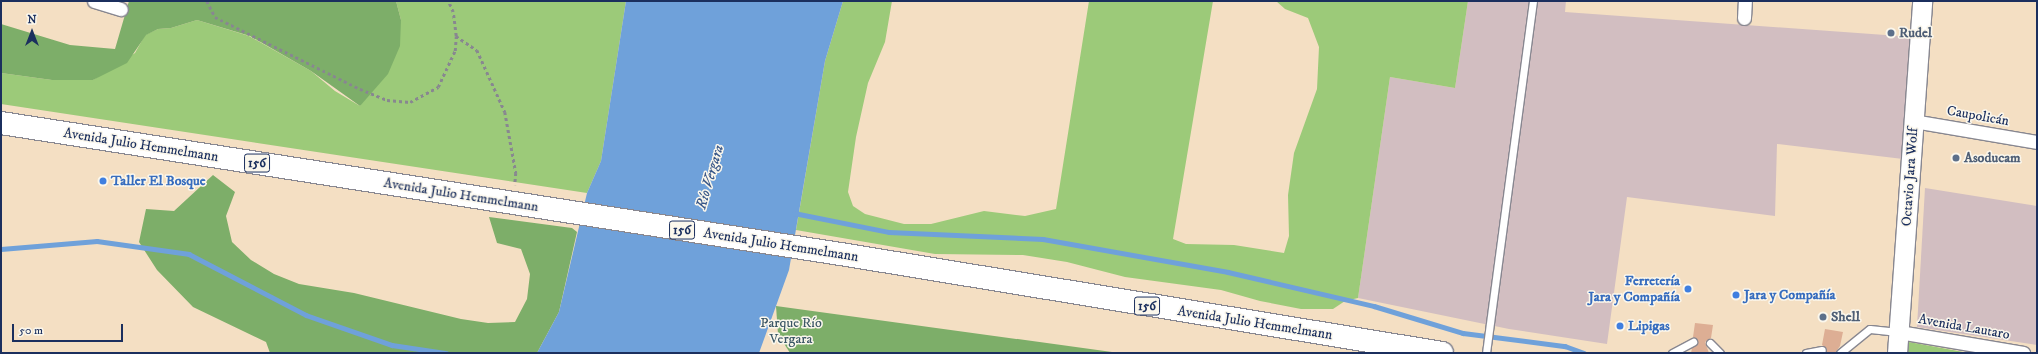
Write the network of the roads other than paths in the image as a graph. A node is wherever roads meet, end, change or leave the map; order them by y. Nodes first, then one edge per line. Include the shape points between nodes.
1 (94, 1) edge
2 (1532, 1) edge
3 (1745, 1) edge
4 (1922, 1) edge
5 (120, 9) dead end
6 (1744, 18) dead end
7 (1914, 121) junction
8 (1, 123) edge
9 (2037, 142) edge
10 (1899, 332) junction
11 (1692, 342) dead end
12 (1710, 343) dead end
13 (1822, 350) dead end
14 (1996, 351) edge
15 (1442, 353) edge
16 (1486, 353) edge
17 (1672, 353) edge
18 (1720, 353) edge
19 (1806, 353) edge
20 (1840, 353) edge
21 (1897, 353) edge
22 (2023, 353) edge

1 - 5 street
2 - 16 lane
3 - 6 street
4 - 7 main road, Octavio Jara Wolf
7 - 9 street, Caupolicán
7 - 10 main road, Octavio Jara Wolf
8 - 15 highway, Avenida Julio Hemmelmann / 156 via 853,256
10 - 14 street, Avenida Lautaro
10 - 20 lane via 1870,329
10 - 21 main road, Octavio Jara Wolf
11 - 17 lane
12 - 18 lane
13 - 19 lane
14 - 22 street, Avenida Lautaro

